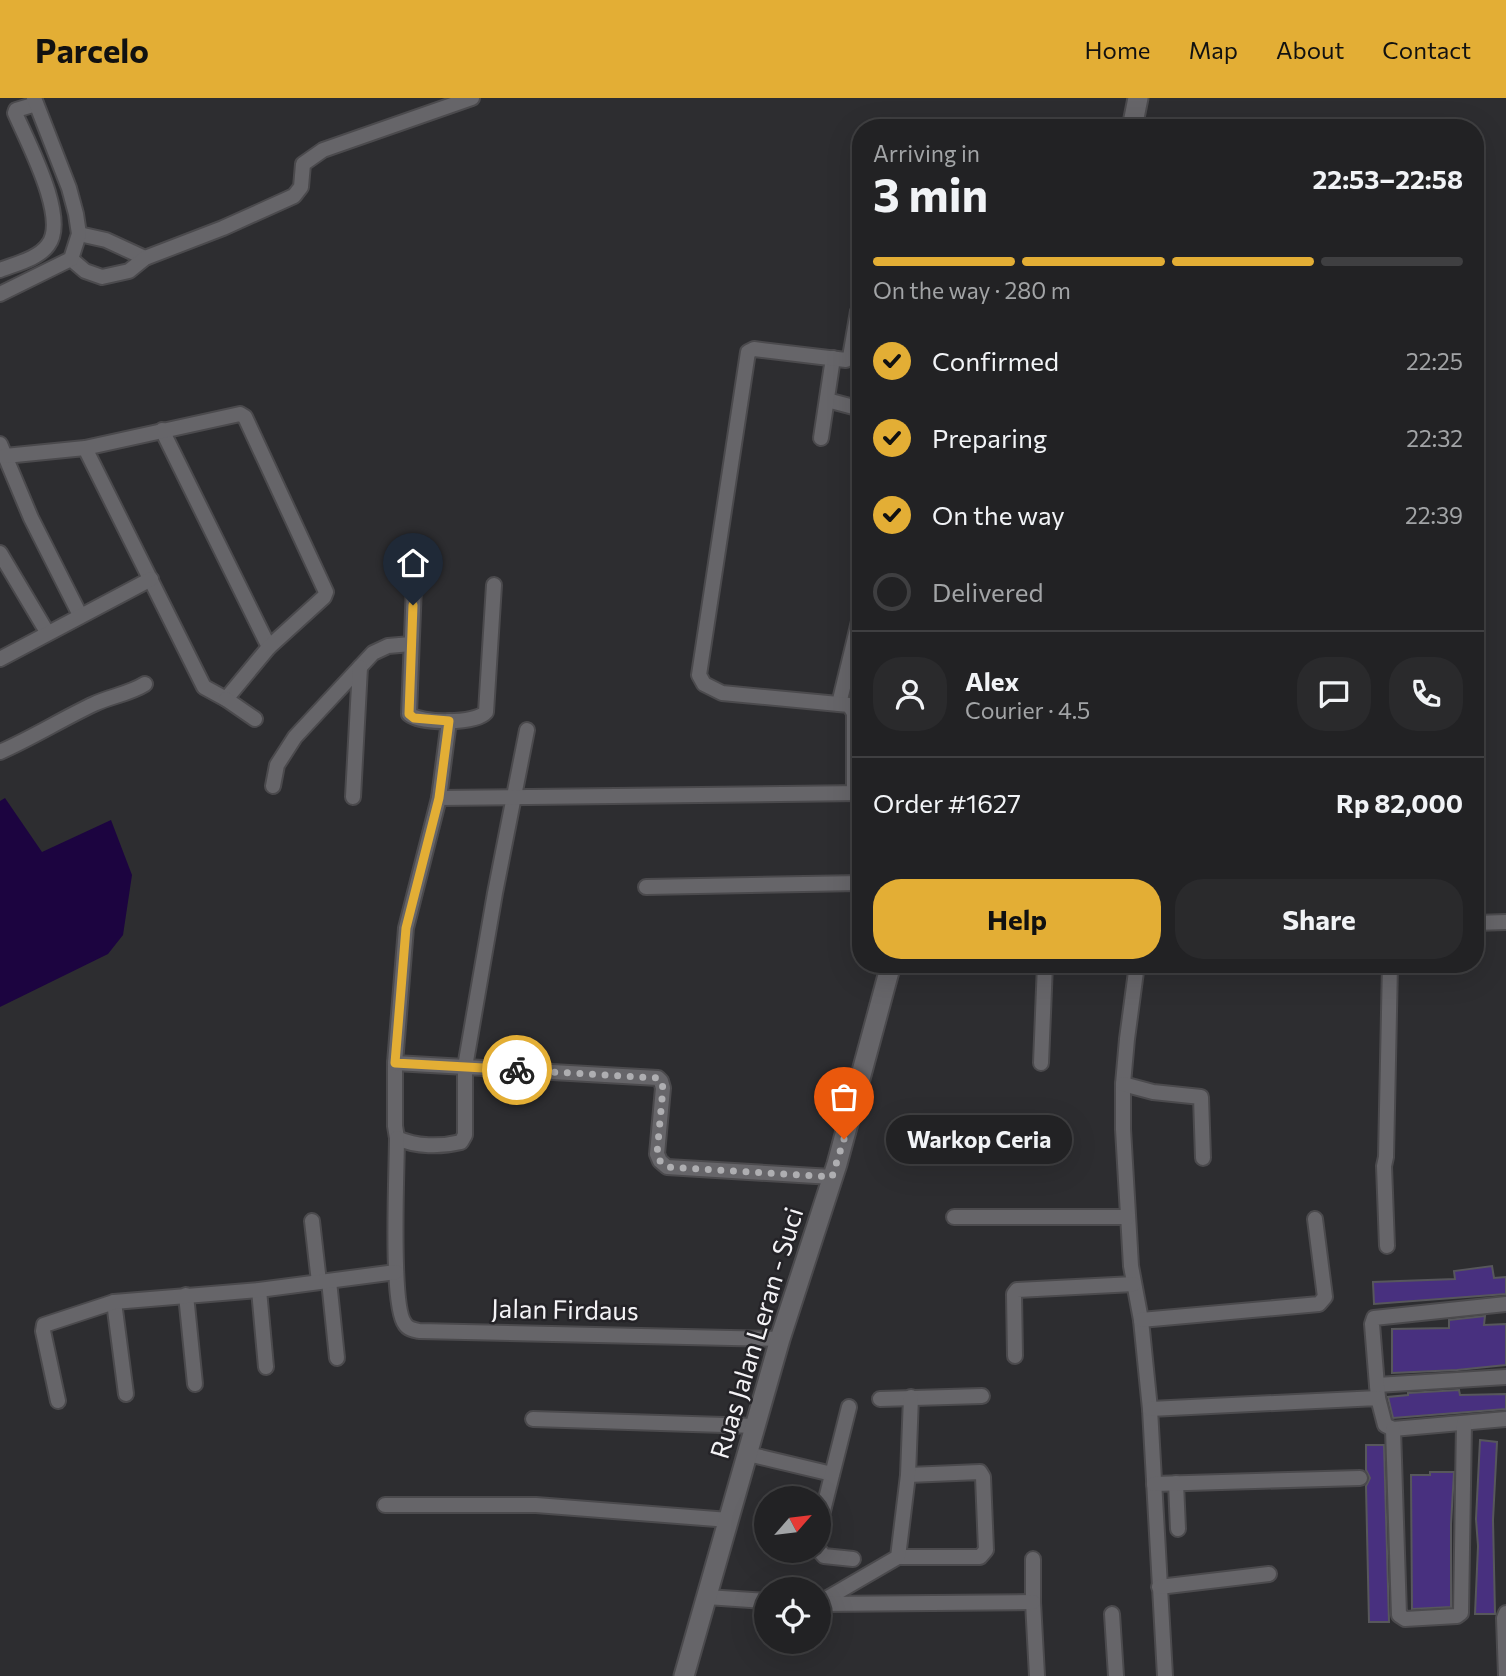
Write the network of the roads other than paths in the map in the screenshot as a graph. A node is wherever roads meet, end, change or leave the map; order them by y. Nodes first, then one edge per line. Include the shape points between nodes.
1 (472, 98) edge
2 (1138, 98) edge
3 (35, 101) edge
4 (1134, 119) edge
5 (79, 234) junction
6 (145, 258) junction
7 (71, 259) junction
8 (0, 270) edge
9 (0, 294) edge
10 (852, 346) edge
11 (833, 358) junction
12 (827, 400) junction
13 (852, 407) edge
14 (162, 430) junction
15 (821, 438) dead end
16 (85, 448) junction
17 (3, 450) edge
18 (0, 553) edge
19 (151, 579) junction
20 (414, 585) dead end
21 (494, 585) dead end
22 (80, 615) junction
23 (47, 632) junction
24 (411, 644) junction
25 (269, 646) junction
26 (852, 650) edge
27 (0, 659) edge
28 (360, 667) junction
29 (145, 684) dead end
30 (226, 699) junction
31 (839, 704) junction
32 (852, 710) edge
33 (255, 719) dead end
34 (449, 721) junction
35 (527, 730) dead end
36 (0, 752) edge
37 (273, 786) dead end
38 (852, 793) edge
39 (353, 797) dead end
40 (439, 798) junction
41 (514, 799) junction
42 (852, 883) edge
43 (646, 887) dead end
44 (1506, 922) edge
45 (1484, 923) edge
46 (889, 973) edge
47 (1045, 973) edge
48 (1136, 973) edge
49 (1390, 973) edge
50 (395, 1063) junction
51 (1041, 1063) dead end
52 (466, 1067) junction
53 (1123, 1084) junction
54 (397, 1138) junction
55 (1203, 1158) dead end
56 (832, 1177) junction
57 (954, 1217) dead end
58 (1128, 1217) junction
59 (1315, 1219) dead end
60 (312, 1221) dead end
61 (1387, 1246) dead end
62 (396, 1272) junction
63 (324, 1281) junction
64 (1134, 1284) junction
65 (259, 1290) junction
66 (186, 1295) junction
67 (114, 1302) junction
68 (1506, 1304) edge
69 (1141, 1320) junction
70 (780, 1339) junction
71 (1015, 1356) dead end
72 (337, 1358) dead end
73 (266, 1367) dead end
74 (1506, 1377) edge
75 (195, 1384) dead end
76 (1377, 1392) junction
77 (126, 1394) dead end
78 (982, 1396) dead end
79 (880, 1398) dead end
80 (911, 1398) junction
81 (58, 1401) dead end
82 (849, 1407) dead end
83 (1150, 1409) junction
84 (533, 1419) dead end
85 (1506, 1419) edge
86 (1464, 1423) junction
87 (756, 1426) junction
88 (1393, 1429) junction
89 (748, 1454) junction
90 (832, 1474) junction
91 (908, 1475) junction
92 (1360, 1478) dead end
93 (1176, 1483) junction
94 (1154, 1484) junction
95 (829, 1486) edge
96 (385, 1505) dead end
97 (729, 1520) junction
98 (1178, 1529) dead end
99 (831, 1557) edge
100 (898, 1557) junction
101 (853, 1559) dead end
102 (1033, 1559) dead end
103 (1269, 1574) dead end
104 (859, 1580) junction
105 (1159, 1587) junction
106 (707, 1597) junction
107 (831, 1597) edge
108 (754, 1600) edge
109 (1032, 1602) junction
110 (831, 1604) edge
111 (859, 1604) junction
112 (1506, 1613) edge
113 (1112, 1614) dead end
114 (684, 1676) edge
115 (1037, 1676) edge
116 (1116, 1676) edge
117 (1165, 1676) edge
118 (1506, 1676) edge

1 - 6 street via 323,150 303,164 294,196
2 - 4 main road
3 - 5 street via 69,188
3 - 8 street via 15,113 43,177 55,233 39,254
5 - 6 street via 106,240
5 - 7 street
6 - 7 street via 129,271 102,277
7 - 9 street
10 - 11 street via 850,357
11 - 12 street
11 - 31 street via 748,352 699,675 704,684 722,693
12 - 13 street
12 - 15 street
14 - 16 street
14 - 25 street
14 - 25 street via 240,414 248,421 326,592
16 - 17 street
16 - 19 street
17 - 22 street
18 - 23 street
19 - 22 street
19 - 30 street via 204,687
20 - 24 street
21 - 34 street via 486,712 481,717
22 - 23 street
23 - 27 street
24 - 28 street via 388,646
24 - 34 street via 409,714
25 - 30 street
26 - 31 street
28 - 37 street via 295,737 276,765
28 - 39 street
29 - 36 street
30 - 33 street
31 - 32 street
34 - 40 street, Jalan Firdaus
35 - 41 street
38 - 41 street
40 - 41 street
40 - 50 street, Jalan Firdaus via 406,928
41 - 52 street
42 - 43 street
44 - 45 street
46 - 56 main road, Ruas Jalan Leran - Suci
47 - 51 street
48 - 53 street
49 - 61 street via 1384,1166
50 - 52 street
50 - 54 street, Jalan Firdaus
52 - 54 street via 465,1135 461,1142 436,1145
52 - 56 street via 658,1078 663,1088 657,1154 667,1167
53 - 55 street via 1201,1097
53 - 58 street
54 - 62 street, Jalan Firdaus
56 - 70 main road, Ruas Jalan Leran - Suci
57 - 58 street
58 - 64 street
59 - 69 street via 1325,1297 1319,1304
60 - 63 street
62 - 63 street
62 - 70 street, Jalan Firdaus via 402,1319 419,1331
63 - 65 street
63 - 72 street
64 - 69 street
64 - 71 street via 1017,1290
65 - 66 street
65 - 73 street
66 - 67 street
66 - 75 street
67 - 77 street
67 - 81 street via 43,1326
68 - 76 street via 1374,1318
69 - 83 street
70 - 87 main road, Ruas Jalan Leran - Suci
74 - 76 street
76 - 83 street
76 - 88 street via 1385,1425
78 - 80 street
79 - 80 street
80 - 91 street
82 - 90 street
83 - 94 street
84 - 87 street
85 - 86 street
86 - 88 street
86 - 88 street via 1461,1613 1457,1616 1405,1619 1399,1615
87 - 89 main road, Ruas Jalan Leran - Suci
89 - 90 street
89 - 97 main road, Ruas Jalan Leran - Suci
90 - 95 street
91 - 100 street
91 - 100 street via 980,1472 986,1550 980,1557
92 - 93 street
93 - 94 street
93 - 98 street
94 - 105 street
96 - 97 street via 536,1504
97 - 106 main road, Ruas Jalan Leran - Suci
99 - 101 street
100 - 104 street
102 - 109 street
103 - 105 street
104 - 107 street
104 - 111 street
105 - 117 street
106 - 108 street
106 - 114 main road, Ruas Jalan Leran - Suci
109 - 111 street
109 - 115 street
110 - 111 street
112 - 118 street
113 - 116 street

